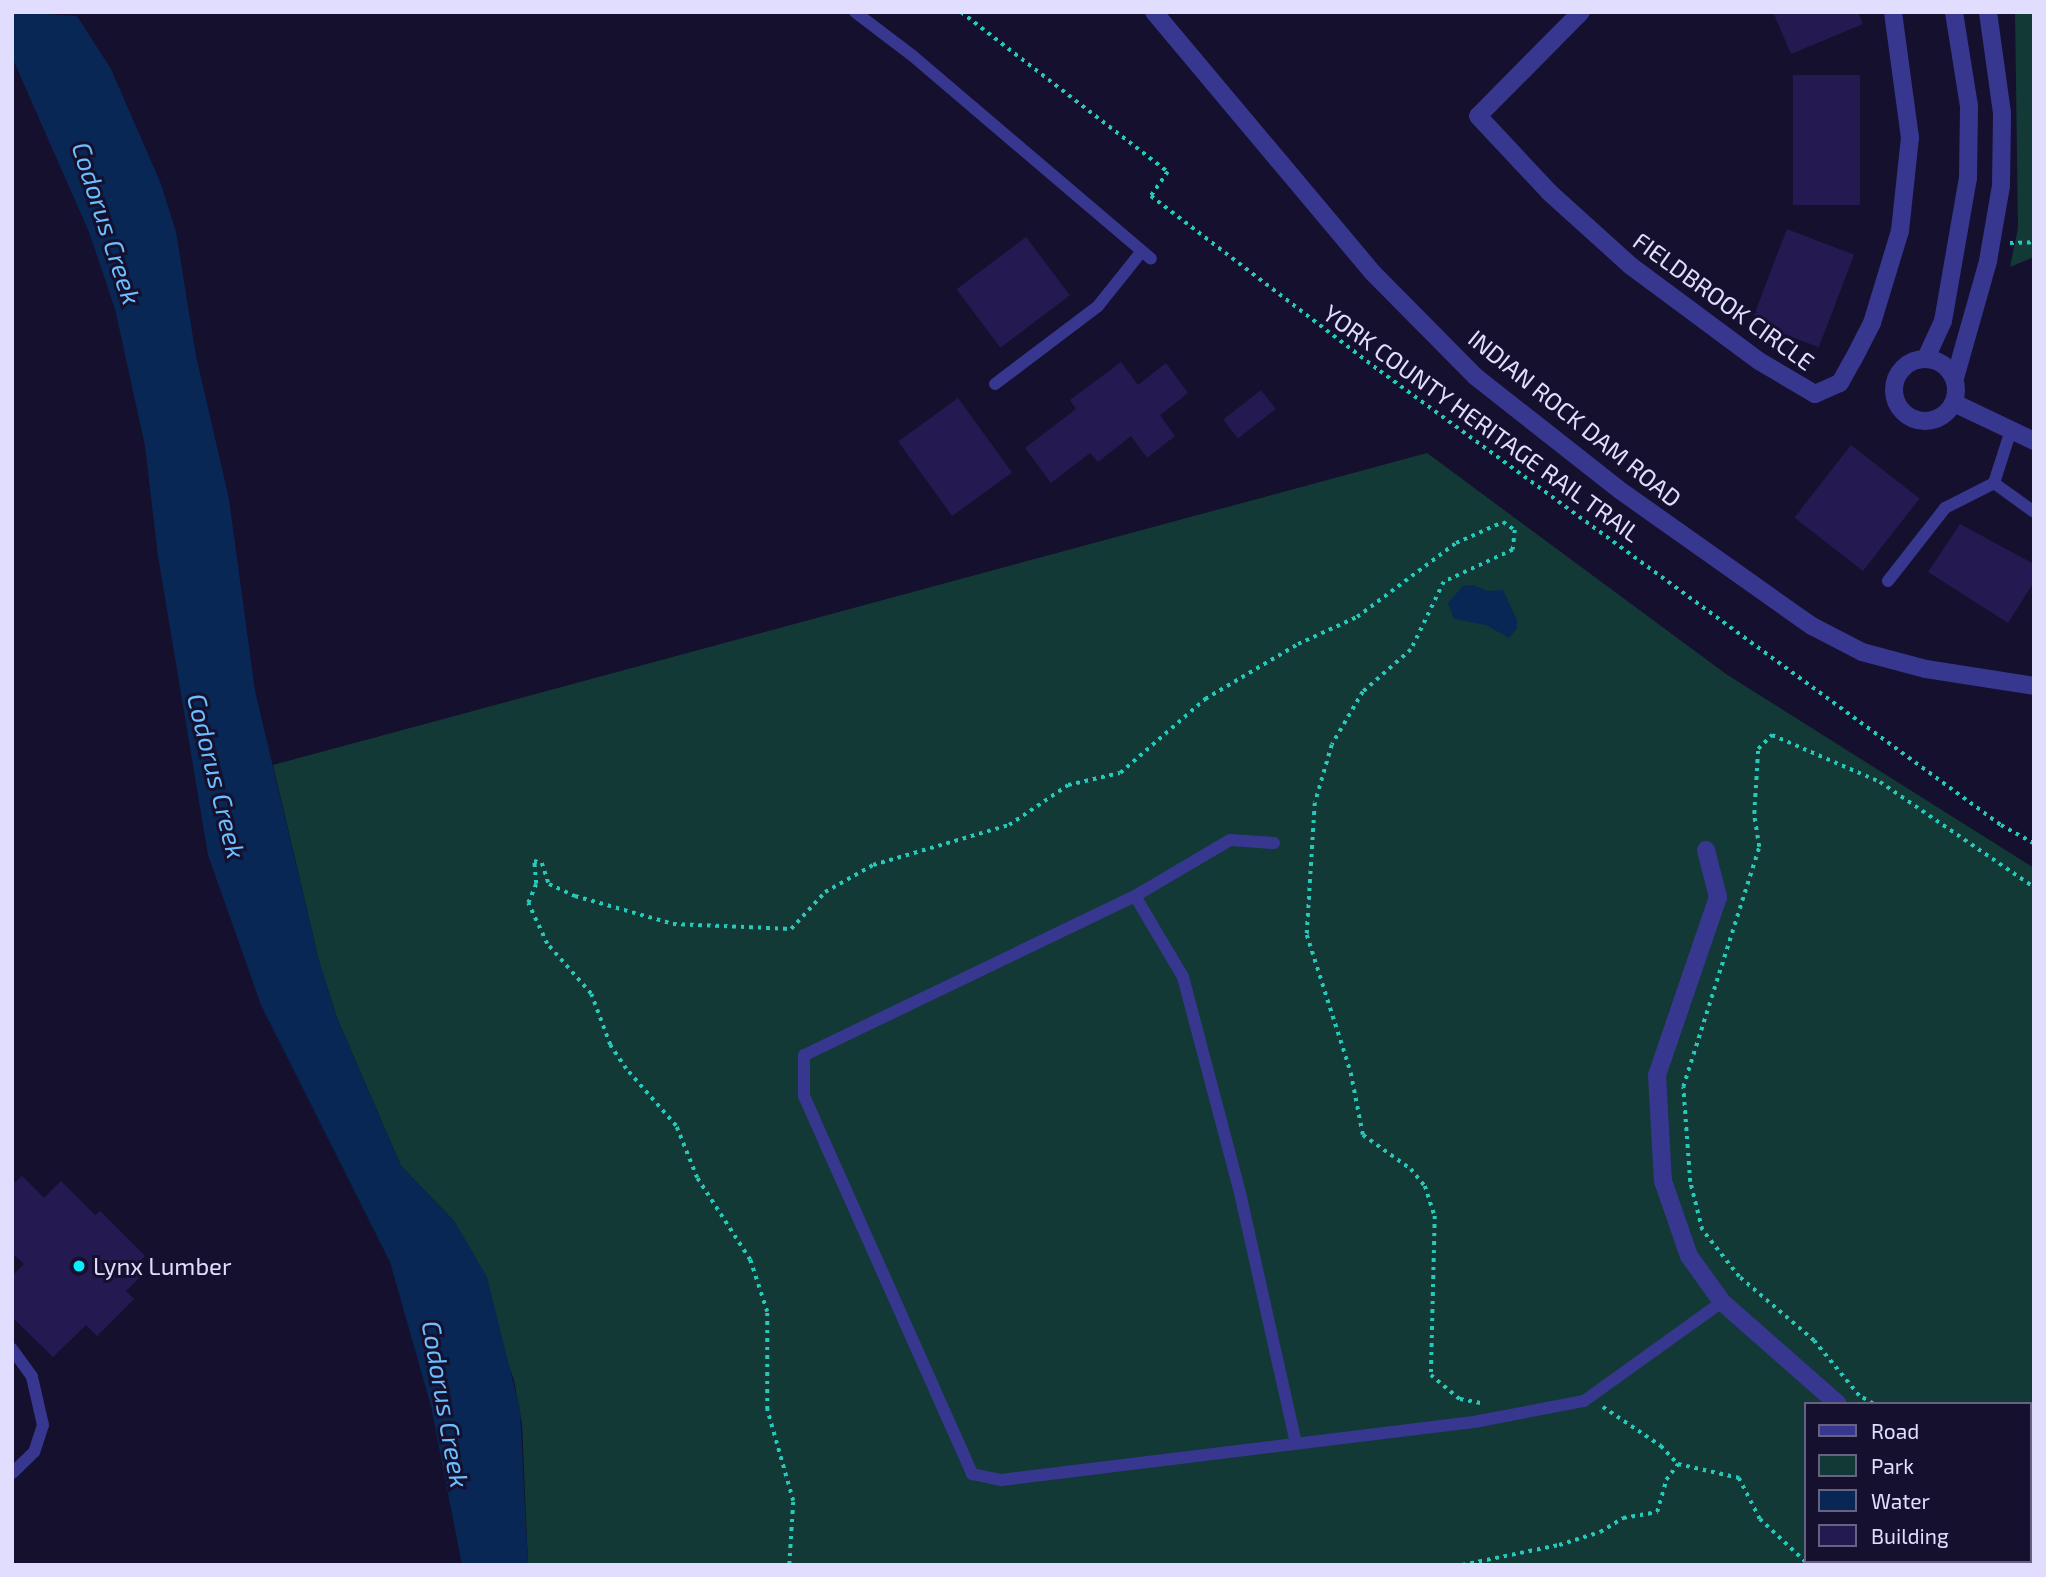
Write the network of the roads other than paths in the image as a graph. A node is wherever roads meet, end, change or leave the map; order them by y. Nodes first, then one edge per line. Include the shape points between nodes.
1 (855, 12) edge
2 (1154, 12) edge
3 (1581, 12) edge
4 (1893, 12) edge
5 (1954, 12) edge
6 (1988, 12) edge
7 (1926, 358) junction
8 (1955, 378) junction
9 (995, 384) dead end
10 (1954, 403) junction
11 (2011, 430) junction
12 (2034, 441) edge
13 (1994, 483) junction
14 (2034, 512) edge
15 (1888, 581) dead end
16 (2034, 686) edge
17 (1274, 843) dead end
18 (1706, 850) dead end
19 (1135, 896) junction
20 (1722, 1303) junction
21 (12, 1349) edge
22 (1836, 1402) edge
23 (1296, 1444) junction
24 (12, 1473) edge

1 - 9 lane via 1146,255 1098,306
2 - 16 street, INDIAN ROCK DAM ROAD via 1373,273 1476,376 1621,491 1812,626 1862,652 1926,669
3 - 4 street, FIELDBROOK CIRCLE via 1478,116 1549,192 1631,266 1759,361 1815,394 1840,383 1853,360 1872,323 1900,231 1910,138
5 - 7 street via 1969,106 1968,178 1943,321
6 - 8 street via 2002,113 2001,186 1991,244
7 - 8 street via 1948,368
7 - 10 street via 1903,367 1894,389 1896,402 1913,419 1925,422 1937,419
8 - 10 street
10 - 11 street
11 - 12 street
11 - 13 lane
13 - 14 lane
13 - 15 lane via 1945,508
17 - 19 lane via 1230,840
18 - 20 street via 1718,897 1657,1075 1663,1181 1689,1256
19 - 23 lane via 1183,977 1240,1193
19 - 23 lane via 804,1055 804,1096 972,1474 1001,1480
20 - 22 street
20 - 23 lane via 1584,1401 1479,1421
21 - 24 lane via 32,1377 43,1424 34,1452

